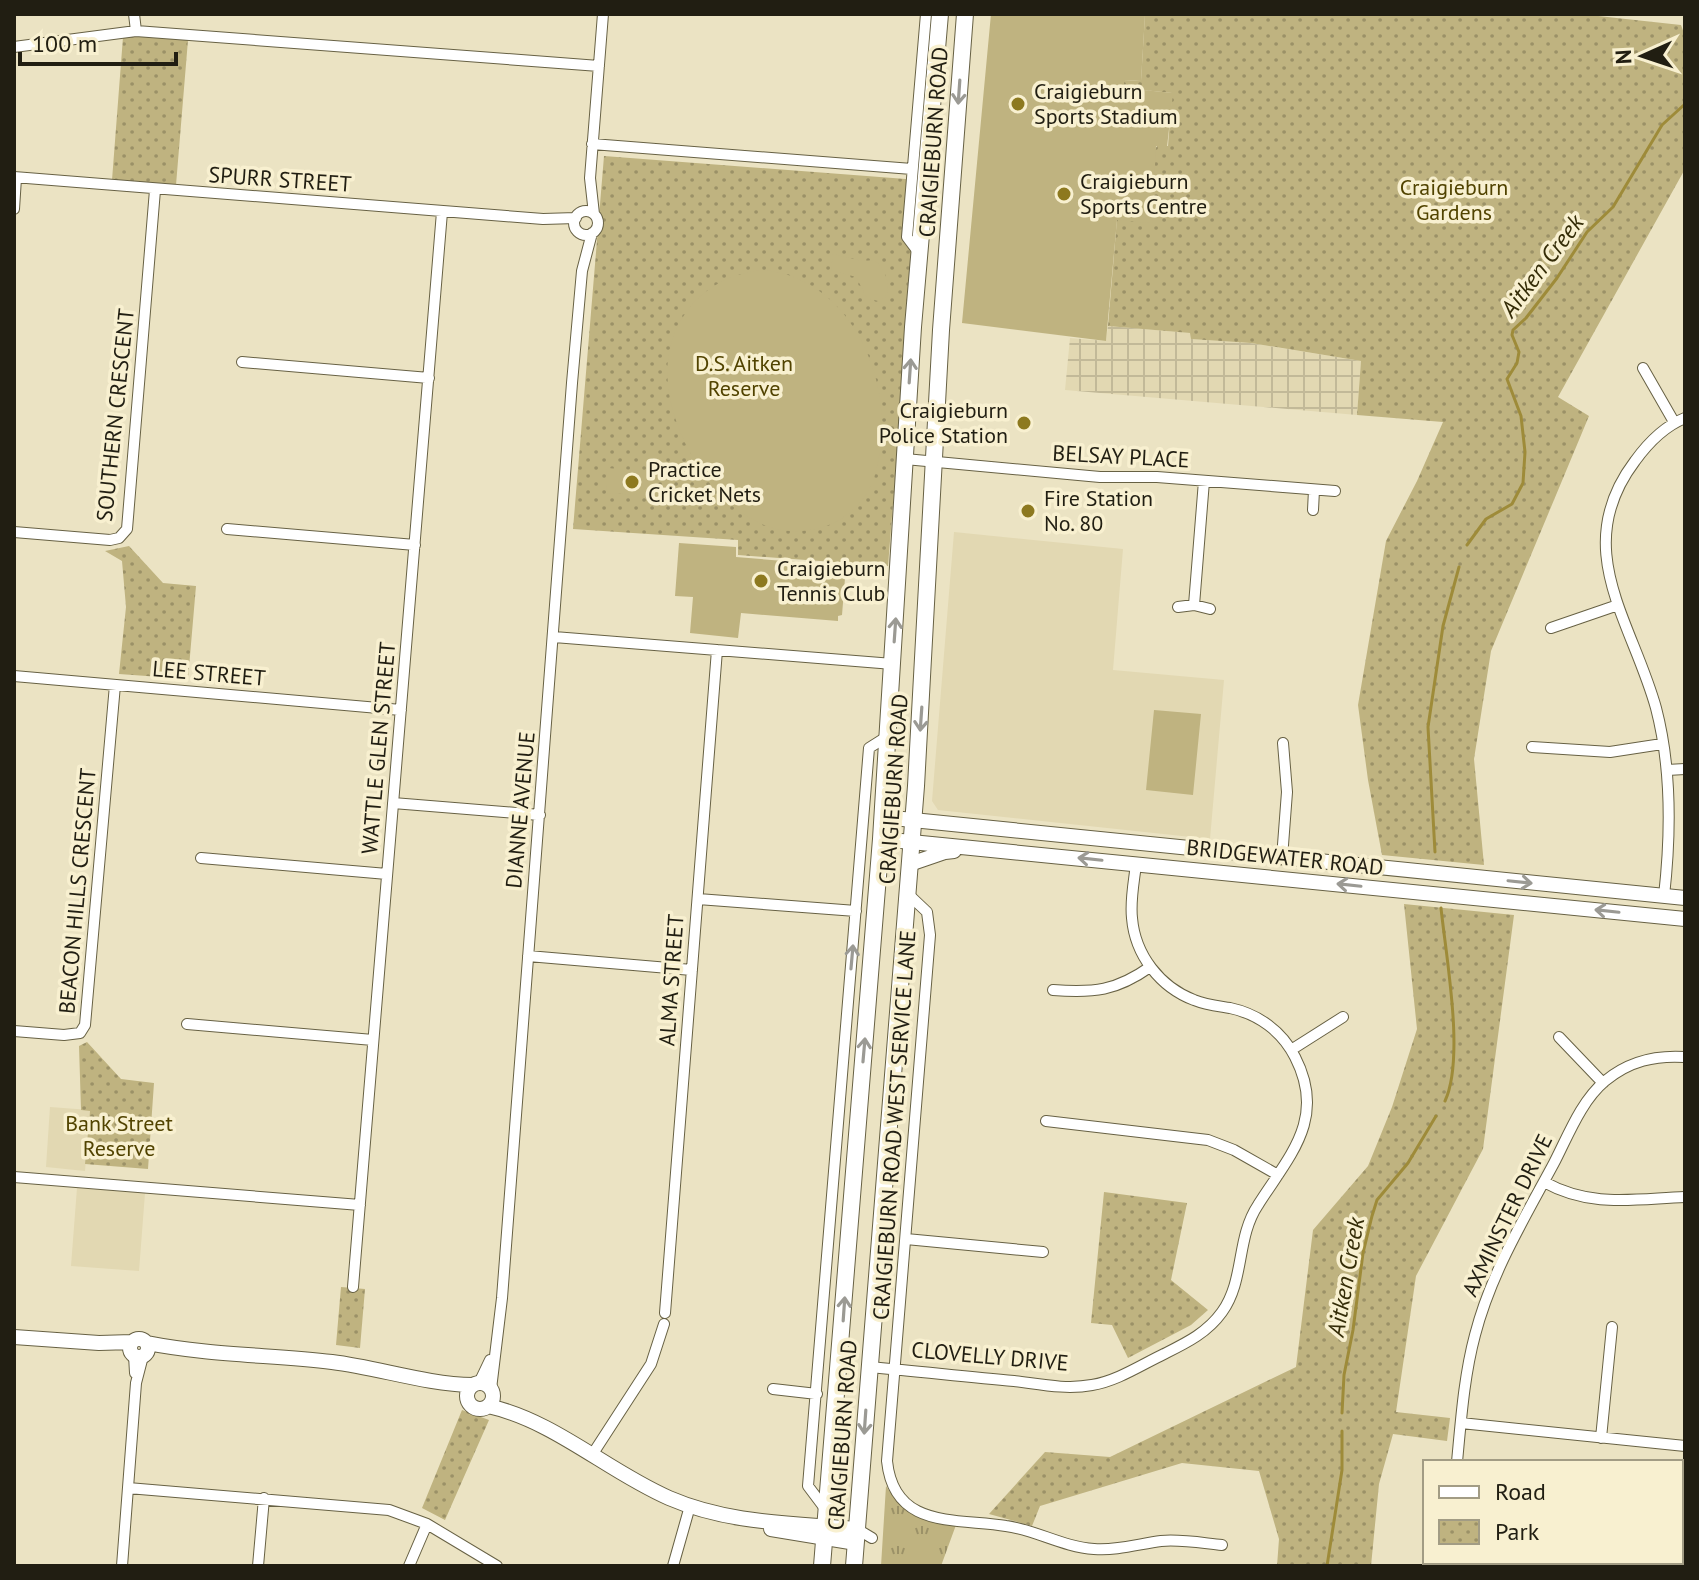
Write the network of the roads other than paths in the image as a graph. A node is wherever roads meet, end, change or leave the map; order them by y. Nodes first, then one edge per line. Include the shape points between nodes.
1 (134, 14) edge
2 (603, 14) edge
3 (926, 14) edge
4 (940, 14) edge
5 (965, 14) edge
6 (136, 31) junction
7 (14, 47) edge
8 (599, 66) junction
9 (592, 144) junction
10 (912, 169) junction
11 (15, 178) edge
12 (590, 178) junction
13 (155, 190) junction
14 (14, 209) edge
15 (442, 212) junction
16 (594, 214) junction
17 (578, 222) junction
18 (592, 233) junction
19 (919, 253) junction
20 (582, 271) junction
21 (242, 362) dead end
22 (1643, 368) dead end
23 (429, 378) junction
24 (1680, 420) edge
25 (905, 459) junction
26 (936, 468) junction
27 (1204, 481) junction
28 (1314, 490) junction
29 (1335, 491) dead end
30 (1313, 510) dead end
31 (227, 529) dead end
32 (14, 532) edge
33 (415, 545) junction
34 (1194, 605) junction
35 (1618, 605) junction
36 (1178, 607) dead end
37 (1210, 609) dead end
38 (1551, 628) dead end
39 (554, 637) junction
40 (717, 650) junction
41 (893, 664) junction
42 (14, 676) edge
43 (115, 685) junction
44 (401, 710) junction
45 (888, 736) junction
46 (1283, 743) dead end
47 (1662, 744) junction
48 (1532, 747) dead end
49 (1685, 769) edge
50 (1667, 770) junction
51 (393, 803) junction
52 (540, 815) junction
53 (883, 817) junction
54 (913, 820) junction
55 (989, 828) junction
56 (881, 839) junction
57 (911, 842) junction
58 (1137, 844) junction
59 (987, 848) junction
60 (201, 858) dead end
61 (1282, 858) junction
62 (910, 864) junction
63 (1136, 864) junction
64 (1432, 873) junction
65 (387, 874) junction
66 (1485, 878) junction
67 (907, 892) junction
68 (1443, 895) junction
69 (1664, 896) junction
70 (1685, 898) edge
71 (698, 899) junction
72 (1526, 903) junction
73 (856, 911) junction
74 (1685, 919) edge
75 (528, 956) junction
76 (1150, 967) junction
77 (692, 970) junction
78 (1053, 990) dead end
79 (1343, 1017) dead end
80 (187, 1024) dead end
81 (14, 1031) edge
82 (1559, 1037) dead end
83 (373, 1040) junction
84 (1291, 1050) junction
85 (1685, 1057) edge
86 (1603, 1083) junction
87 (1046, 1121) dead end
88 (1278, 1175) junction
89 (14, 1177) edge
90 (854, 1180) junction
91 (1544, 1182) junction
92 (1685, 1197) edge
93 (833, 1202) junction
94 (360, 1205) junction
95 (906, 1239) junction
96 (1043, 1252) dead end
97 (353, 1287) dead end
98 (1612, 1327) dead end
99 (14, 1337) edge
100 (139, 1350) junction
101 (869, 1367) junction
102 (895, 1369) junction
103 (431, 1382) junction
104 (773, 1389) dead end
105 (484, 1391) junction
106 (817, 1394) junction
107 (1461, 1423) junction
108 (1601, 1438) junction
109 (1685, 1446) edge
110 (592, 1455) junction
111 (1457, 1460) edge
112 (128, 1488) junction
113 (264, 1498) junction
114 (690, 1506) junction
115 (427, 1524) junction
116 (825, 1525) junction
117 (856, 1536) junction
118 (1222, 1545) dead end
119 (122, 1566) edge
120 (258, 1566) edge
121 (409, 1566) edge
122 (497, 1566) edge
123 (673, 1566) edge
124 (822, 1566) edge
125 (854, 1566) edge

1 - 6 street
2 - 8 street, DIANNE AVENUE
3 - 10 street, CRAIGIEBURN ROAD
4 - 19 main road, CRAIGIEBURN ROAD
5 -> 26 main road, CRAIGIEBURN ROAD
6 - 7 street
6 - 8 street
8 - 9 street, DIANNE AVENUE
9 - 10 street
9 - 12 street, DIANNE AVENUE
10 - 19 street, CRAIGIEBURN ROAD via 907,237
11 - 13 street, SPURR STREET
11 - 14 street
12 - 16 street, DIANNE AVENUE
12 - 17 street, DIANNE AVENUE
13 - 15 street, SPURR STREET
13 - 32 street, SOUTHERN CRESCENT via 127,529 110,540
15 - 17 street, SPURR STREET
15 - 23 street, WATTLE GLEN STREET
16 - 17 street via 587,211
16 - 18 street, DIANNE AVENUE via 598,224
17 - 18 street
17 - 20 street, DIANNE AVENUE
18 - 20 street, DIANNE AVENUE
25 -> 19 main road, CRAIGIEBURN ROAD
20 - 39 street, DIANNE AVENUE
21 - 23 street
22 - 24 street
23 - 33 street, WATTLE GLEN STREET
24 - 35 street via 1645,447 1623,476 1611,505 1606,565
25 - 26 street, BELSAY PLACE
41 -> 25 main road, CRAIGIEBURN ROAD
26 - 27 street, BELSAY PLACE via 954,464
26 -> 54 main road, CRAIGIEBURN ROAD
27 - 28 street, BELSAY PLACE
27 - 34 street
28 - 29 street, BELSAY PLACE
28 - 30 street
31 - 33 street
33 - 44 street, WATTLE GLEN STREET
34 - 36 street
34 - 37 street
35 - 38 street
35 - 47 street via 1656,709
39 - 40 street
39 - 52 street, DIANNE AVENUE
40 - 41 street
40 - 71 street, ALMA STREET
41 - 45 main road, CRAIGIEBURN ROAD
42 - 43 street, LEE STREET
43 - 44 street, LEE STREET
43 - 81 street, BEACON HILLS CRESCENT via 85,1025 71,1036
44 - 51 street, WATTLE GLEN STREET
45 - 53 main road, CRAIGIEBURN ROAD
45 - 73 street, CRAIGIEBURN ROAD via 869,748
46 - 61 street via 1287,792
47 - 48 street via 1610,752
47 - 50 street
49 - 50 street
50 - 69 street
51 - 52 street
51 - 65 street, WATTLE GLEN STREET
52 - 75 street, DIANNE AVENUE
53 - 54 street, BRIDGEWATER ROAD
53 - 56 main road, CRAIGIEBURN ROAD
54 - 55 street, BRIDGEWATER ROAD
54 - 57 main road, CRAIGIEBURN ROAD
55 - 58 street, BRIDGEWATER ROAD
55 - 59 street
56 - 57 street, BRIDGEWATER ROAD
90 -> 56 main road, CRAIGIEBURN ROAD
57 - 59 street, BRIDGEWATER ROAD
57 - 62 main road, CRAIGIEBURN ROAD
58 - 61 street, BRIDGEWATER ROAD
58 - 63 street, CLOVELLY DRIVE
59 - 62 street via 945,852
63 -> 59 street, BRIDGEWATER ROAD
60 - 65 street
61 - 64 street, BRIDGEWATER ROAD
62 - 67 main road, CRAIGIEBURN ROAD
68 -> 63 street, BRIDGEWATER ROAD
63 - 76 street, CLOVELLY DRIVE via 1132,921
64 - 66 street, BRIDGEWATER ROAD
64 - 68 street via 1456,886
65 - 83 street, WATTLE GLEN STREET
66 -> 69 street, BRIDGEWATER ROAD
66 - 72 street via 1474,889
67 - 95 street, CRAIGIEBURN ROAD WEST SERVICE LANE via 927,912 930,935
67 - 101 main road, CRAIGIEBURN ROAD
68 - 72 street, BRIDGEWATER ROAD
69 - 70 street, BRIDGEWATER ROAD
71 - 73 street
71 - 77 street, ALMA STREET
74 -> 72 street, BRIDGEWATER ROAD
93 -> 73 street, CRAIGIEBURN ROAD
75 - 77 street
75 - 105 street, DIANNE AVENUE via 502,1298
76 - 78 street via 1110,989
76 - 84 street, CLOVELLY DRIVE via 1192,1000 1262,1021
77 - 110 street, ALMA STREET via 665,1318 651,1364
79 - 84 street
80 - 83 street
82 - 86 street
83 - 94 street, WATTLE GLEN STREET
84 - 88 street, CLOVELLY DRIVE via 1305,1082 1306,1114 1299,1144
85 - 86 street, AXMINSTER DRIVE via 1643,1060
86 - 91 street, AXMINSTER DRIVE via 1584,1107
87 - 88 street via 1208,1140
88 - 102 street, CLOVELLY DRIVE via 1246,1227 1227,1304 1206,1330 1167,1353 1114,1379 1082,1387
89 - 94 street
90 - 93 street
116 -> 90 main road, CRAIGIEBURN ROAD
91 - 92 street via 1585,1199
91 - 107 street, AXMINSTER DRIVE via 1501,1262 1481,1313
93 - 106 street, CRAIGIEBURN ROAD
94 - 97 street, WATTLE GLEN STREET
95 - 96 street
95 - 102 street, CRAIGIEBURN ROAD WEST SERVICE LANE
98 - 108 street
99 - 100 street
100 - 103 street via 334,1362
100 - 112 street
101 - 102 street, CLOVELLY DRIVE
101 -> 117 main road, CRAIGIEBURN ROAD
102 - 118 street, CRAIGIEBURN ROAD WEST SERVICE LANE via 889,1479 910,1508 921,1514 1009,1526 1097,1550 1165,1541
103 - 105 street
103 - 105 street via 476,1409
104 - 106 street
105 - 110 street
106 - 116 street, CRAIGIEBURN ROAD via 808,1486
107 - 108 street
107 - 111 street, AXMINSTER DRIVE
108 - 109 street
110 - 114 street
112 - 113 street
112 - 119 street
113 - 115 street via 380,1508
113 - 120 street
114 - 116 street via 740,1519
114 - 123 street
115 - 121 street
115 - 122 street
116 - 117 street
116 - 124 main road, CRAIGIEBURN ROAD
117 - 125 main road, CRAIGIEBURN ROAD

